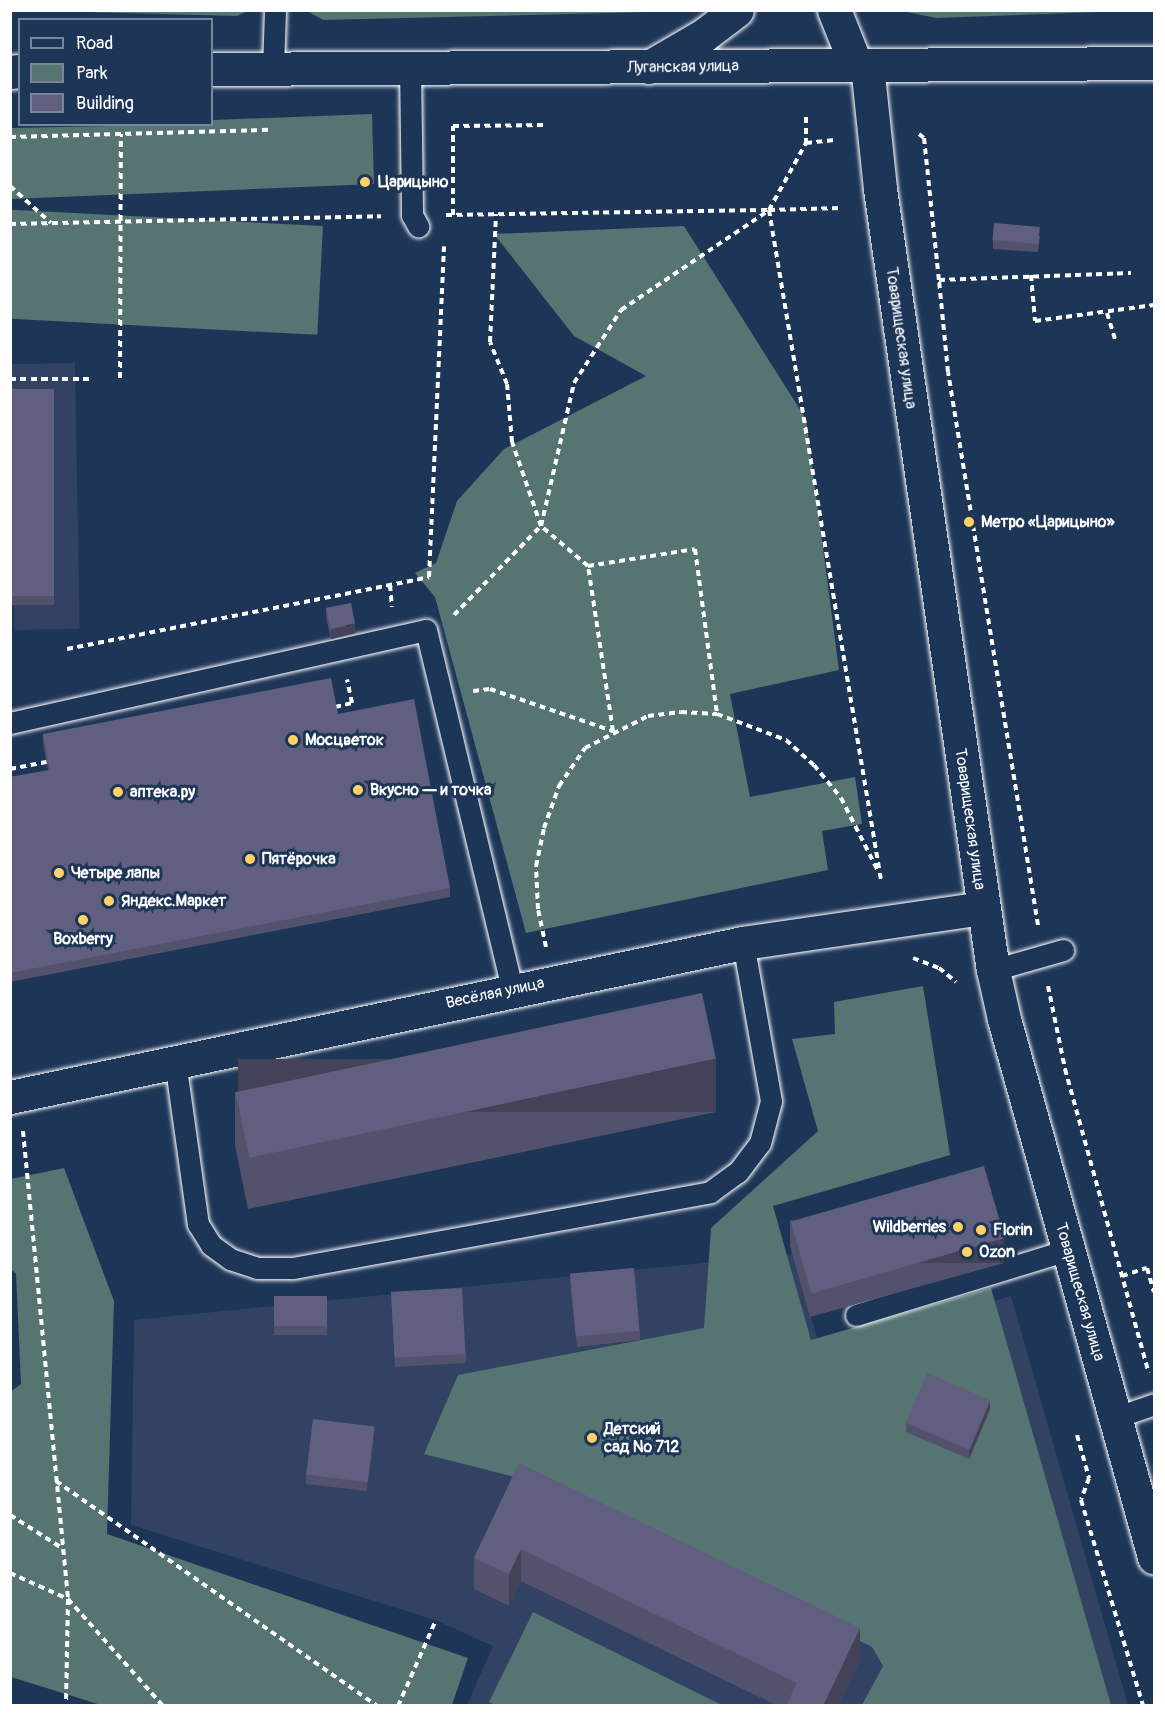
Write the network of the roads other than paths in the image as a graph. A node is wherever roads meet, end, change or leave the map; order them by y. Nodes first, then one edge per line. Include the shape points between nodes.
1 (275, 10) edge
2 (737, 10) edge
3 (834, 10) edge
4 (1155, 63) edge
5 (862, 65) junction
6 (410, 66) junction
7 (647, 67) junction
8 (273, 68) junction
9 (213, 69) edge
10 (412, 222) dead end
11 (10, 723) edge
12 (983, 908) junction
13 (743, 943) junction
14 (1052, 952) road end
15 (993, 970) junction
16 (512, 989) junction
17 (175, 1061) junction
18 (16, 1111) edge
19 (1067, 1250) junction
20 (856, 1315) dead end
21 (1155, 1404) edge
22 (1117, 1417) junction
23 (1155, 1557) edge

1 - 8 lane
2 - 7 street via 704,35
3 - 5 street, Товарищеская улица
4 - 5 street, Луганская улица
5 - 7 street, Луганская улица
5 - 12 street, Товарищеская улица
6 - 7 street, Луганская улица
6 - 8 street, Луганская улица
6 - 10 lane
8 - 9 street, Луганская улица
11 - 16 lane via 426,630
12 - 13 street, Весёлая улица
12 - 15 street, Товарищеская улица
13 - 16 street, Весёлая улица
13 - 17 lane via 771,1101 760,1143 738,1172 710,1192 293,1268 257,1268 230,1259 211,1245 198,1224
14 - 15 lane
15 - 19 street, Товарищеская улица
16 - 17 street, Весёлая улица
17 - 18 street, Весёлая улица
19 - 20 lane
19 - 22 street, Товарищеская улица
21 - 22 lane
22 - 23 street, Товарищеская улица

